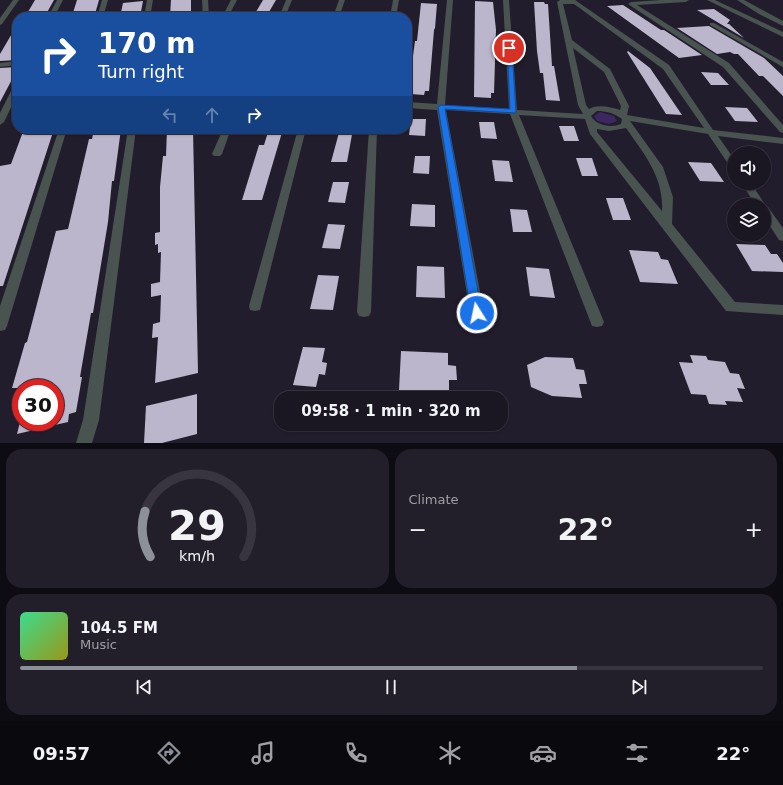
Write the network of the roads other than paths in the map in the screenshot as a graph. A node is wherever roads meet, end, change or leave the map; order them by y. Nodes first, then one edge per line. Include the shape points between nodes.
1 (16, 0) edge
2 (60, 0) edge
3 (105, 0) edge
4 (150, 0) edge
5 (204, 0) edge
6 (234, 0) edge
7 (289, 0) edge
8 (342, 0) edge
9 (396, 0) edge
10 (450, 0) edge
11 (506, 0) edge
12 (623, 0) edge
13 (686, 0) edge
14 (710, 0) edge
15 (740, 0) edge
16 (631, 4) junction
17 (54, 12) edge
18 (101, 12) edge
19 (149, 12) edge
20 (205, 12) edge
21 (228, 12) edge
22 (284, 12) edge
23 (338, 12) edge
24 (394, 12) edge
25 (0, 24) edge
26 (712, 24) dead end
27 (783, 24) edge
28 (783, 35) edge
29 (567, 40) junction
30 (12, 64) edge
31 (0, 65) edge
32 (783, 65) edge
33 (12, 97) edge
34 (412, 105) edge
35 (441, 107) junction
36 (513, 111) junction
37 (589, 118) junction
38 (625, 119) junction
39 (0, 122) edge
40 (783, 130) edge
41 (711, 132) junction
42 (61, 134) edge
43 (131, 134) edge
44 (225, 134) edge
45 (301, 134) edge
46 (373, 134) edge
47 (783, 141) edge
48 (217, 154) dead end
49 (727, 156) edge
50 (771, 219) edge
51 (666, 224) junction
52 (783, 237) edge
53 (255, 306) dead end
54 (783, 310) edge
55 (364, 312) dead end
56 (477, 313) dead end
57 (597, 322) dead end
58 (0, 326) edge
59 (84, 443) edge

1 - 25 street
2 - 17 street
3 - 18 street
4 - 19 street
5 - 20 street
6 - 21 street
7 - 22 street
8 - 23 street
9 - 24 street
10 - 35 street
11 - 36 street
12 - 16 street
13 - 16 street
14 - 28 street
15 - 27 street
16 - 40 street via 726,65
26 - 32 street
29 - 37 street via 582,105
29 - 38 street via 607,71 624,106
29 - 41 street via 560,2 575,2 666,67
30 - 31 street
33 - 39 street
34 - 35 street
35 - 36 street
35 - 56 street
36 - 37 street
36 - 57 street
37 - 38 street via 595,109 607,109
37 - 38 street via 603,128 625,125
37 - 51 street via 593,132
38 - 41 street
38 - 51 street via 658,167 668,197
41 - 47 street
41 - 49 street
42 - 58 street
43 - 59 street via 90,420
44 - 48 street
45 - 53 street
46 - 55 street
50 - 52 street
51 - 54 street via 731,307

